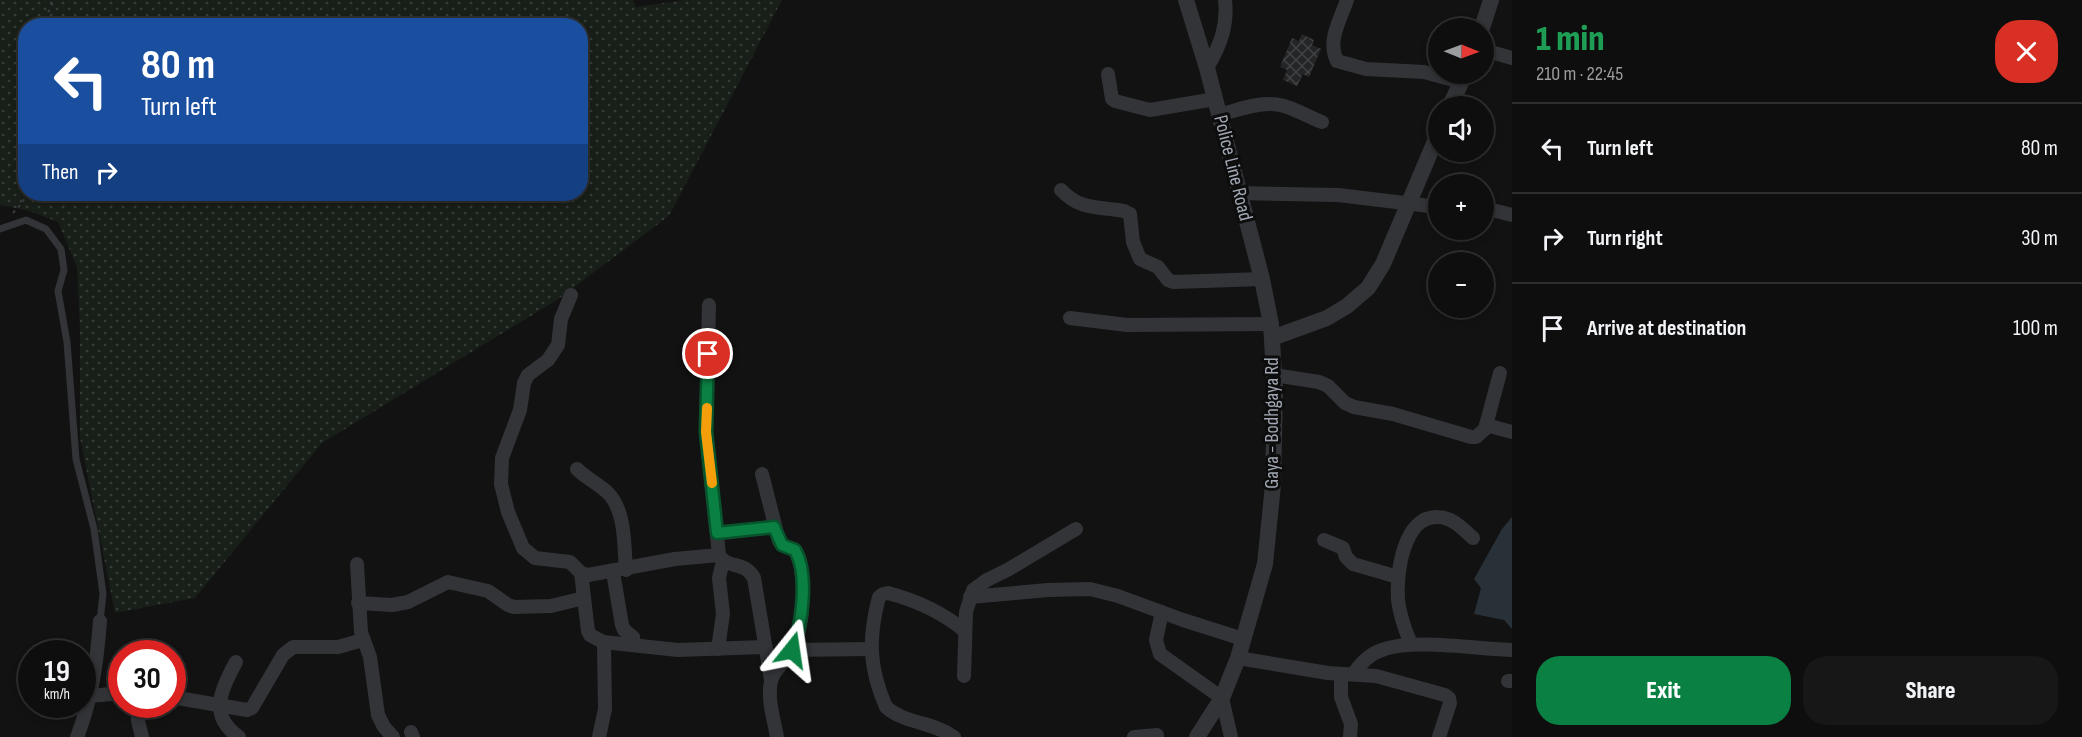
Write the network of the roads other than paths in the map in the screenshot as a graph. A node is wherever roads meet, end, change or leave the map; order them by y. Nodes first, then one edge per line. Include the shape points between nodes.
1 (1186, 0) edge
2 (1225, 0) edge
3 (1347, 0) edge
4 (1491, 0) edge
5 (1485, 18) edge
6 (1494, 53) edge
7 (1512, 58) edge
8 (1207, 68) junction
9 (1428, 72) edge
10 (1108, 74) dead end
11 (1217, 107) junction
12 (1322, 122) dead end
13 (1428, 157) edge
14 (1062, 189) dead end
15 (1238, 193) junction
16 (1408, 204) junction
17 (1428, 206) edge
18 (1494, 210) edge
19 (1512, 215) edge
20 (0, 229) edge
21 (1262, 279) junction
22 (571, 295) dead end
23 (709, 306) dead end
24 (1070, 318) dead end
25 (1271, 331) junction
26 (1500, 374) dead end
27 (1274, 375) junction
28 (1486, 425) junction
29 (1512, 432) edge
30 (577, 469) dead end
31 (762, 474) dead end
32 (774, 527) junction
33 (1076, 529) dead end
34 (717, 533) junction
35 (1473, 538) dead end
36 (1324, 540) dead end
37 (721, 558) junction
38 (357, 564) dead end
39 (620, 571) junction
40 (581, 573) junction
41 (1398, 577) junction
42 (970, 597) junction
43 (584, 598) junction
44 (358, 603) junction
45 (1162, 612) junction
46 (100, 621) joint
47 (965, 631) junction
48 (1243, 639) junction
49 (363, 640) junction
50 (603, 642) junction
51 (1411, 644) junction
52 (634, 645) junction
53 (766, 647) junction
54 (718, 649) junction
55 (870, 649) junction
56 (792, 650) junction
57 (1512, 650) edge
58 (1238, 658) junction
59 (96, 662) edge
60 (236, 662) dead end
61 (1347, 674) junction
62 (964, 676) dead end
63 (771, 680) junction
64 (1222, 698) junction
65 (186, 699) edge
66 (220, 704) junction
67 (83, 718) edge
68 (138, 718) edge
69 (1157, 735) dead end
70 (77, 737) edge
71 (142, 737) edge
72 (239, 737) edge
73 (393, 737) edge
74 (599, 737) edge
75 (777, 737) edge
76 (954, 737) edge
77 (1134, 737) edge
78 (1197, 737) edge
79 (1231, 737) edge
80 (1350, 737) edge
81 (1439, 737) edge

1 - 8 street, Police Line Road
2 - 8 street via 1224,31
3 - 9 street via 1332,41 1337,61 1366,69
4 - 5 street
6 - 7 street
8 - 11 street, Police Line Road
10 - 11 street via 1112,99 1139,109
11 - 12 street via 1281,105
11 - 15 street, Police Line Road
13 - 16 street, Gaya - Bodhgaya Rd
14 - 21 street via 1083,206 1130,214 1133,242 1140,259 1158,267 1168,280
15 - 16 street via 1338,195
15 - 21 street, Police Line Road
16 - 17 street
16 - 25 street, Gaya - Bodhgaya Rd via 1383,264 1368,288 1327,318
18 - 19 street
20 - 46 lane via 26,220 46,229 61,249 64,270 58,291 67,342 76,459 94,530 103,594
21 - 25 street, Police Line Road
22 - 40 street via 561,319 558,345 524,383 520,410 502,458 501,484 522,548 535,558 570,562
23 - 34 street via 706,432
24 - 25 street via 1127,325
25 - 27 street, Gaya - Bodhgaya Rd
26 - 28 street
27 - 28 street via 1319,382 1354,406 1471,437 1481,434
27 - 48 street, Gaya - Bodhgaya Rd via 1273,485 1265,564
28 - 29 street
30 - 39 street via 614,501 622,527
31 - 32 street
32 - 34 street
32 - 56 street via 782,545 795,550 803,576 800,623
33 - 42 street via 978,585
34 - 37 street
35 - 41 street via 1445,518 1437,516 1423,521 1406,541
36 - 41 street via 1343,548 1353,564
37 - 39 street via 675,559
37 - 53 street via 746,567 754,578
37 - 54 street via 723,614
38 - 44 street
39 - 40 street
39 - 52 street via 622,625 633,637
40 - 43 street
41 - 51 street via 1399,610
42 - 45 street via 1090,590
42 - 47 street
43 - 44 street via 551,606 514,606 488,591 448,582 408,602
43 - 50 street via 588,632
44 - 49 street
45 - 48 street
45 - 64 street via 1156,640 1160,654
46 - 59 street
47 - 55 street via 921,605 883,594 875,612
47 - 62 street
48 - 58 street, Gaya - Bodhgaya Rd
49 - 66 street via 338,647 293,647 283,654 252,708
49 - 73 street via 370,657 378,714
50 - 52 street
50 - 74 street via 605,709
51 - 57 street
51 - 61 street via 1381,650
52 - 54 street
53 - 54 street
53 - 63 street
55 - 56 street
55 - 76 street via 886,707
56 - 63 street
58 - 61 street
58 - 64 street, Gaya - Bodhgaya Rd
60 - 66 street
61 - 80 street via 1341,697 1351,724
61 - 81 street via 1376,676 1445,695 1450,703
63 - 75 street
64 - 78 street, Gaya - Bodhgaya Rd
64 - 79 street
65 - 66 street
66 - 72 street via 224,723
67 - 70 street
68 - 71 street
69 - 77 street

